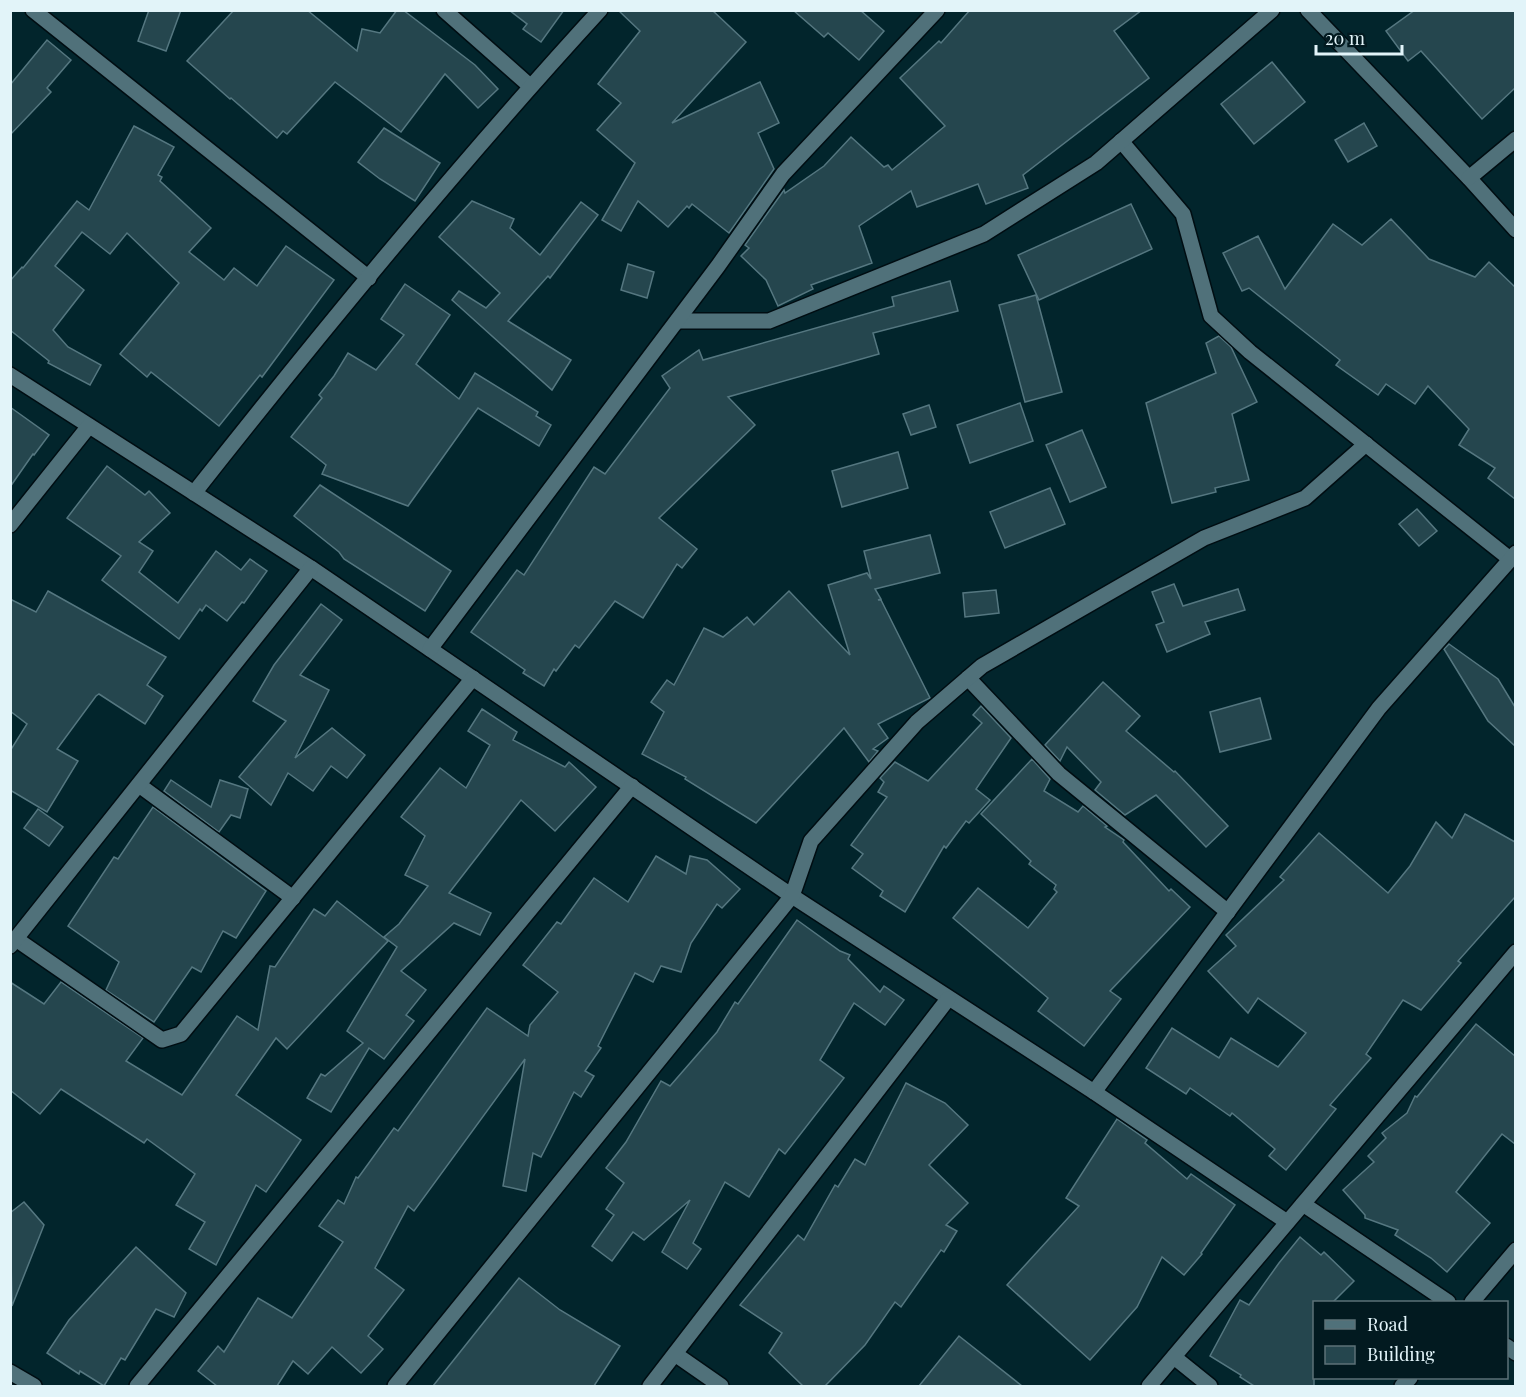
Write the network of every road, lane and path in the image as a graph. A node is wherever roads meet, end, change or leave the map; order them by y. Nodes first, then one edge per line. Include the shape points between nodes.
1 (33, 10) edge
2 (444, 10) edge
3 (600, 10) edge
4 (938, 10) edge
5 (1272, 10) edge
6 (1308, 10) edge
7 (530, 86) junction
8 (1515, 139) edge
9 (1122, 141) junction
10 (1469, 178) junction
11 (1515, 230) edge
12 (369, 278) junction
13 (677, 321) junction
14 (10, 375) edge
15 (89, 426) junction
16 (1366, 444) junction
17 (194, 493) junction
18 (10, 525) edge
19 (1513, 556) edge
20 (311, 567) junction
21 (430, 649) junction
22 (473, 678) junction
23 (968, 678) junction
24 (139, 784) junction
25 (632, 786) junction
26 (792, 896) junction
27 (293, 898) junction
28 (1228, 912) junction
29 (13, 942) edge
30 (1515, 952) edge
31 (948, 999) junction
32 (1094, 1092) junction
33 (1303, 1204) junction
34 (1287, 1222) junction
35 (1515, 1250) edge
36 (1447, 1301) edge
37 (1473, 1301) edge
38 (675, 1354) junction
39 (1174, 1357) junction
40 (10, 1372) edge
41 (34, 1386) edge
42 (137, 1386) edge
43 (395, 1386) edge
44 (651, 1386) edge
45 (721, 1386) edge
46 (1149, 1386) edge
47 (1210, 1386) edge

1 - 12 street
2 - 7 street
3 - 7 street
4 - 13 street via 783,174
5 - 9 street
6 - 10 street
7 - 12 street
8 - 10 street
9 - 13 street via 1096,163 984,234 769,321
9 - 16 street via 1183,214 1211,316
10 - 11 street
12 - 17 street
13 - 21 street
14 - 15 street
15 - 17 street
15 - 18 street
16 - 19 street
16 - 23 street via 1305,498 1204,538 982,666
17 - 20 street
19 - 28 street via 1379,708
20 - 21 street
20 - 24 street
21 - 22 street
22 - 25 street
22 - 27 street
23 - 26 street via 917,722 811,841
23 - 28 street via 1059,774
24 - 27 street
24 - 29 street
25 - 26 street
25 - 42 street
26 - 31 street
26 - 43 street
27 - 29 street via 181,1034 162,1040
28 - 32 street
30 - 33 street
31 - 32 street
31 - 38 street
32 - 34 street
33 - 34 street
33 - 36 street
34 - 39 street
35 - 37 street
38 - 44 street
38 - 45 street
39 - 46 street
39 - 47 street
40 - 41 street

